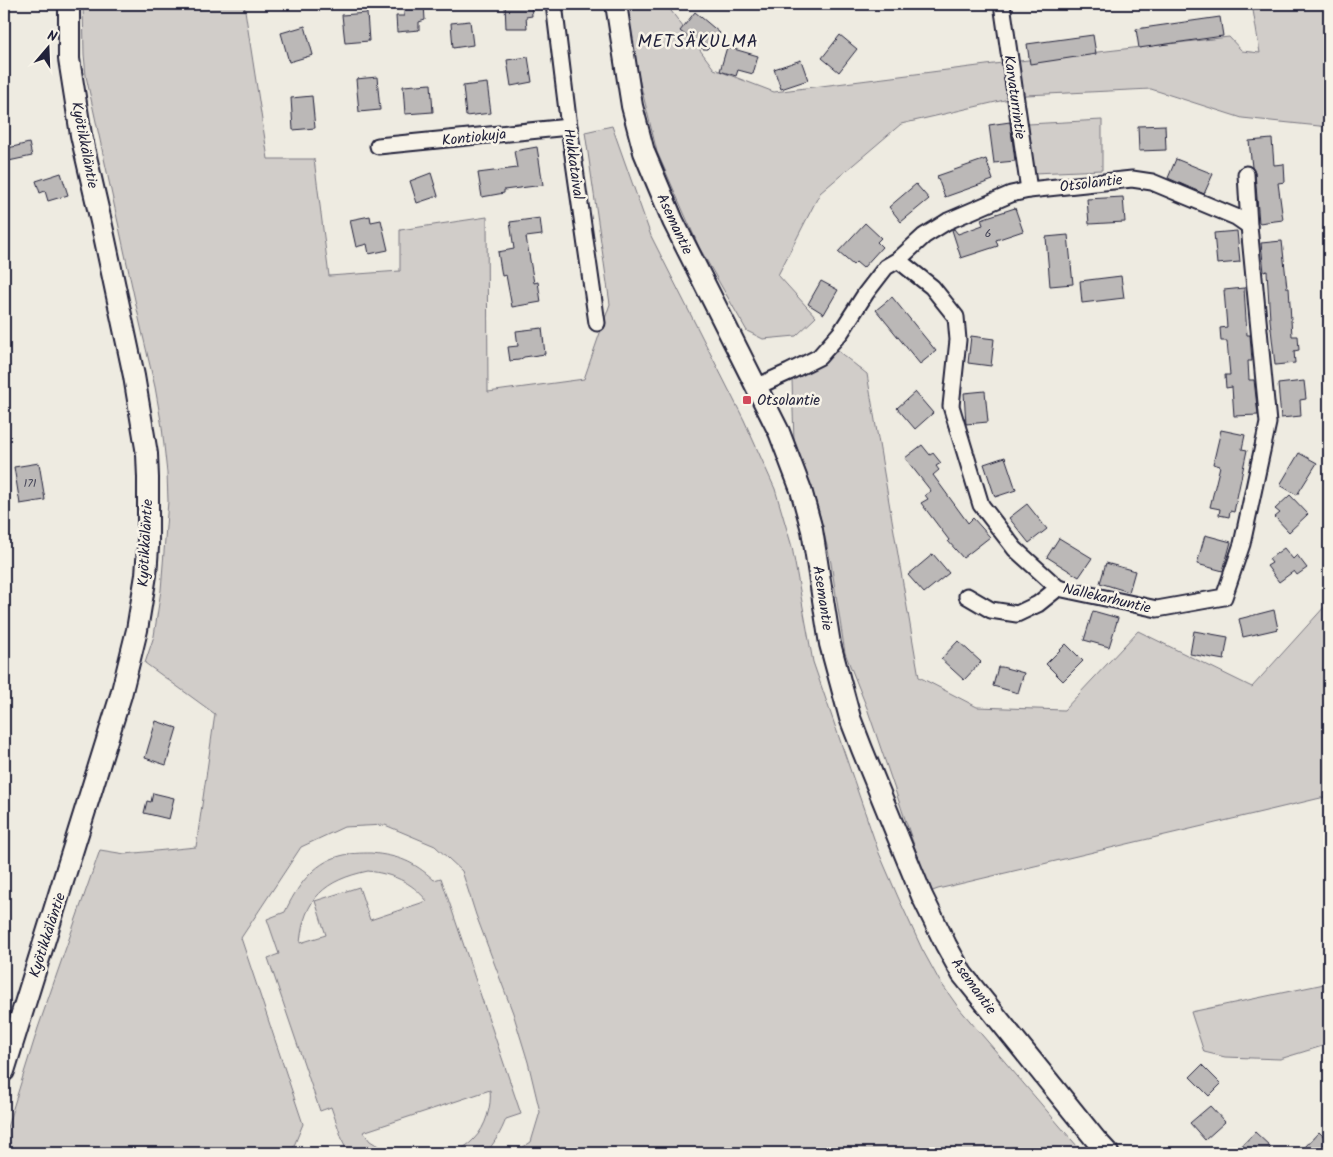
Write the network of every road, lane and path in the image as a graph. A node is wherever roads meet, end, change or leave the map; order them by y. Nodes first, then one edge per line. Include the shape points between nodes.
1 (69, 4) edge
2 (554, 4) edge
3 (616, 4) edge
4 (1002, 4) edge
5 (569, 127) junction
6 (378, 146) dead end
7 (1246, 174) dead end
8 (1029, 190) junction
9 (1249, 226) junction
10 (898, 260) junction
11 (597, 324) dead end
12 (756, 386) junction
13 (1058, 588) junction
14 (967, 596) dead end
15 (4, 1071) edge
16 (1108, 1153) edge

1 - 15 main road, Kyötikkäläntie via 69,59 81,135 134,376 147,454 148,548 137,630 121,695
2 - 5 street, Hukkataival
3 - 12 main road, Asemantie via 632,106 644,152 673,221
4 - 8 street, Karvaturrintie
5 - 6 street, Kontiokuja
5 - 11 street, Hukkataival
7 - 9 street
8 - 9 street, Otsolantie via 1132,178 1152,182 1236,217
8 - 10 street, Otsolantie via 1010,194 948,221 924,236
9 - 13 street, Nallekarhuntie via 1268,423 1242,544 1224,597 1157,609
10 - 12 street, Otsolantie via 886,267 841,332 819,357
10 - 13 street, Nallekarhuntie via 932,287 956,316 958,340 951,406 981,505 1015,549
12 - 16 main road, Asemantie via 779,432 801,490 812,530 830,644 850,718 922,896 962,974
13 - 14 street via 1038,604 1017,614 991,610

